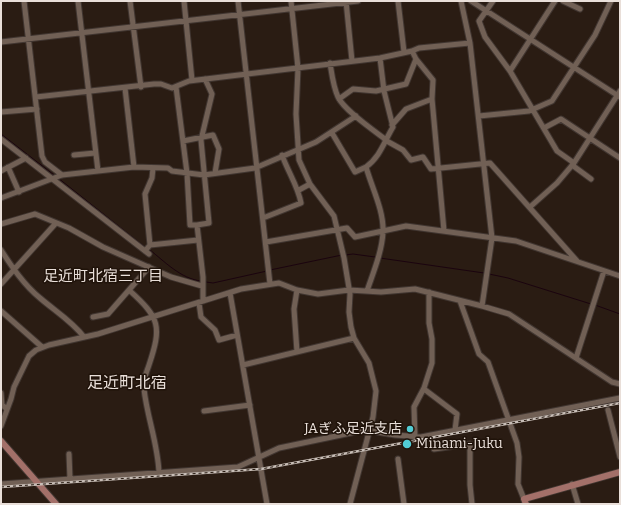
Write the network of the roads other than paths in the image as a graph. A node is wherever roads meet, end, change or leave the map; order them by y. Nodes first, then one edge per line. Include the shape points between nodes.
1 (24, 1) edge
2 (78, 1) edge
3 (130, 1) edge
4 (184, 1) edge
5 (238, 1) edge
6 (292, 1) edge
7 (358, 1) edge
8 (398, 1) edge
9 (461, 1) edge
10 (471, 1) edge
11 (493, 1) edge
12 (555, 1) edge
13 (563, 1) edge
14 (611, 1) edge
15 (346, 2) edge
16 (292, 8) junction
17 (580, 9) dead end
18 (486, 12) junction
19 (240, 15) junction
20 (186, 20) junction
21 (133, 27) junction
22 (82, 32) junction
23 (28, 39) junction
24 (530, 39) junction
25 (1, 42) edge
26 (470, 44) junction
27 (412, 51) junction
28 (404, 52) junction
29 (380, 58) junction
30 (416, 59) junction
31 (352, 61) junction
32 (330, 63) junction
33 (574, 67) junction
34 (298, 68) junction
35 (510, 71) junction
36 (246, 73) junction
37 (205, 78) junction
38 (192, 80) junction
39 (141, 86) junction
40 (176, 87) junction
41 (125, 88) junction
42 (384, 91) junction
43 (88, 92) junction
44 (619, 94) edge
45 (36, 97) junction
46 (339, 99) junction
47 (432, 99) junction
48 (37, 109) junction
49 (534, 109) junction
50 (1, 112) edge
51 (356, 116) junction
52 (479, 116) junction
53 (392, 125) junction
54 (544, 128) junction
55 (332, 133) junction
56 (202, 136) junction
57 (590, 138) junction
58 (1, 139) edge
59 (385, 140) junction
60 (183, 141) junction
61 (298, 149) junction
62 (95, 153) junction
63 (74, 155) dead end
64 (282, 156) junction
65 (26, 158) junction
66 (620, 158) edge
67 (484, 163) junction
68 (573, 164) junction
69 (8, 167) junction
70 (134, 167) junction
71 (258, 167) junction
72 (366, 167) junction
73 (153, 168) junction
74 (438, 168) junction
75 (1, 171) edge
76 (98, 171) junction
77 (186, 173) junction
78 (215, 174) junction
79 (62, 175) junction
80 (204, 175) junction
81 (51, 179) junction
82 (591, 179) dead end
83 (310, 184) junction
84 (298, 190) junction
85 (19, 192) junction
86 (1, 198) edge
87 (530, 207) junction
88 (264, 218) junction
89 (56, 223) junction
90 (1, 224) edge
91 (197, 224) junction
92 (338, 229) junction
93 (383, 231) junction
94 (444, 231) junction
95 (492, 238) junction
96 (198, 240) junction
97 (266, 242) junction
98 (150, 245) junction
99 (1, 250) edge
100 (578, 262) junction
101 (149, 267) junction
102 (14, 269) junction
103 (604, 271) junction
104 (620, 276) edge
105 (1, 284) edge
106 (270, 284) junction
107 (202, 286) junction
108 (129, 290) junction
109 (297, 290) junction
110 (349, 290) junction
111 (367, 291) junction
112 (429, 292) junction
113 (230, 293) junction
114 (460, 301) junction
115 (201, 302) junction
116 (482, 306) junction
117 (1, 311) edge
118 (93, 317) dead end
119 (154, 317) junction
120 (84, 336) junction
121 (237, 336) junction
122 (354, 338) junction
123 (42, 347) junction
124 (297, 352) junction
125 (576, 358) junction
126 (243, 365) junction
127 (620, 384) edge
128 (424, 389) junction
129 (1, 393) edge
130 (620, 398) edge
131 (250, 405) junction
132 (7, 409) junction
133 (608, 410) dead end
134 (204, 411) dead end
135 (508, 420) junction
136 (1, 426) edge
137 (369, 430) junction
138 (455, 430) junction
139 (415, 437) junction
140 (1, 441) edge
141 (434, 449) dead end
142 (69, 454) dead end
143 (260, 457) junction
144 (620, 457) edge
145 (398, 459) dead end
146 (620, 472) edge
147 (159, 473) junction
148 (70, 479) junction
149 (36, 481) junction
150 (1, 484) edge
151 (572, 484) junction
152 (525, 501) edge
153 (56, 504) edge
154 (267, 504) edge
155 (350, 504) edge
156 (404, 504) edge
157 (472, 504) edge
158 (578, 504) edge

1 - 23 street
2 - 22 street
3 - 21 street
4 - 20 street
5 - 19 street
6 - 16 street
7 - 15 street
8 - 28 street
9 - 26 street
10 - 18 street
11 - 18 street
12 - 24 street
13 - 17 street
14 - 33 street
15 - 16 street
15 - 31 street
16 - 19 street
16 - 34 street
18 - 24 street
18 - 35 street via 479,21 485,37
19 - 20 street
19 - 36 street
20 - 21 street
20 - 38 street
21 - 22 street
21 - 39 street
22 - 23 street
22 - 43 street
23 - 25 street
23 - 45 street
24 - 33 street
24 - 35 street
26 - 27 street via 419,48
26 - 52 street
27 - 28 street
27 - 30 street
28 - 29 street
29 - 31 street
29 - 42 street
30 - 42 street via 406,84
30 - 47 street via 434,80
31 - 32 street
32 - 34 street
32 - 46 street via 333,84
33 - 44 street
33 - 49 street via 552,101
34 - 36 street
34 - 61 street
35 - 49 street
36 - 37 street
36 - 71 street
37 - 38 street
37 - 56 street via 212,94
38 - 40 street
39 - 40 street via 161,84
39 - 41 street
40 - 60 street
41 - 43 street
41 - 70 street
42 - 46 street via 353,89
42 - 53 street
43 - 45 street
43 - 62 street
44 - 57 street
45 - 48 street
46 - 51 street
47 - 53 street via 406,109
47 - 74 street
48 - 50 street
48 - 79 street via 42,156 45,162
49 - 52 street
49 - 54 street
51 - 55 street
51 - 59 street
52 - 67 street
53 - 59 street
54 - 57 street via 562,119
54 - 68 street via 557,151
55 - 61 street
55 - 72 street via 355,172
56 - 60 street
56 - 78 street via 213,135 216,138 219,149
56 - 80 street
57 - 66 street
57 - 68 street
58 - 65 street
59 - 72 street via 380,154
59 - 74 street via 403,150 411,160 423,157 431,169
60 - 77 street
61 - 64 street
61 - 83 street via 299,160
62 - 63 street
62 - 76 street
64 - 71 street
64 - 84 street
65 - 69 street
65 - 81 street
67 - 74 street
67 - 87 street via 490,163
67 - 95 street
68 - 82 street
68 - 87 street via 557,183
69 - 75 street
69 - 85 street
70 - 73 street
70 - 76 street
71 - 78 street
71 - 88 street
72 - 93 street via 381,213
73 - 77 street via 168,168
73 - 98 street via 145,194
74 - 94 street
76 - 79 street
77 - 80 street
77 - 91 street via 190,225
78 - 80 street
79 - 81 street
80 - 91 street via 209,222
81 - 85 street
81 - 98 street via 147,252
83 - 84 street
83 - 92 street via 334,216
84 - 88 street via 301,203
85 - 86 street
87 - 100 street
88 - 97 street
89 - 90 street via 35,214 27,214
89 - 101 street via 82,234 103,248
89 - 102 street
91 - 96 street
92 - 93 street via 347,228 355,237
92 - 97 street
92 - 110 street
93 - 94 street via 406,226
93 - 111 street
94 - 95 street
95 - 100 street via 516,241
95 - 116 street
96 - 98 street
96 - 107 street
97 - 106 street
99 - 102 street
100 - 103 street
101 - 107 street
101 - 108 street
102 - 105 street
102 - 120 street via 38,296 77,327
103 - 104 street
103 - 125 street
106 - 109 street via 285,284
106 - 113 street
107 - 115 street
108 - 118 street via 108,314
108 - 119 street
109 - 110 street via 323,294
109 - 124 street via 294,309
110 - 111 street
110 - 122 street via 348,312
111 - 112 street via 390,292 404,288
112 - 114 street
112 - 128 street via 432,363
113 - 115 street
113 - 121 street
114 - 116 street
114 - 135 street via 479,354 488,362
115 - 119 street
115 - 121 street via 201,317 215,330 219,340
116 - 125 street via 509,314
117 - 123 street
119 - 120 street
119 - 147 street via 157,338 143,382 149,421 158,454
120 - 123 street
121 - 126 street
122 - 124 street
122 - 137 street via 369,363 376,391
123 - 132 street via 31,352 14,387
124 - 126 street
125 - 127 street via 612,382
126 - 131 street
128 - 138 street via 457,414
128 - 139 street via 414,407
129 - 132 street via 2,405
130 - 135 street
131 - 134 street
131 - 143 street
132 - 136 street
133 - 144 street
135 - 138 street
135 - 152 street via 518,448 518,484
137 - 139 street
137 - 143 street via 279,448
137 - 155 street
138 - 139 street
140 - 149 main road
141 - 157 street via 470,444
142 - 148 street
143 - 147 street via 238,467
143 - 154 street
145 - 156 street
146 - 151 main road
147 - 148 street
148 - 149 street
149 - 150 street
149 - 153 main road
151 - 152 main road
151 - 158 street

